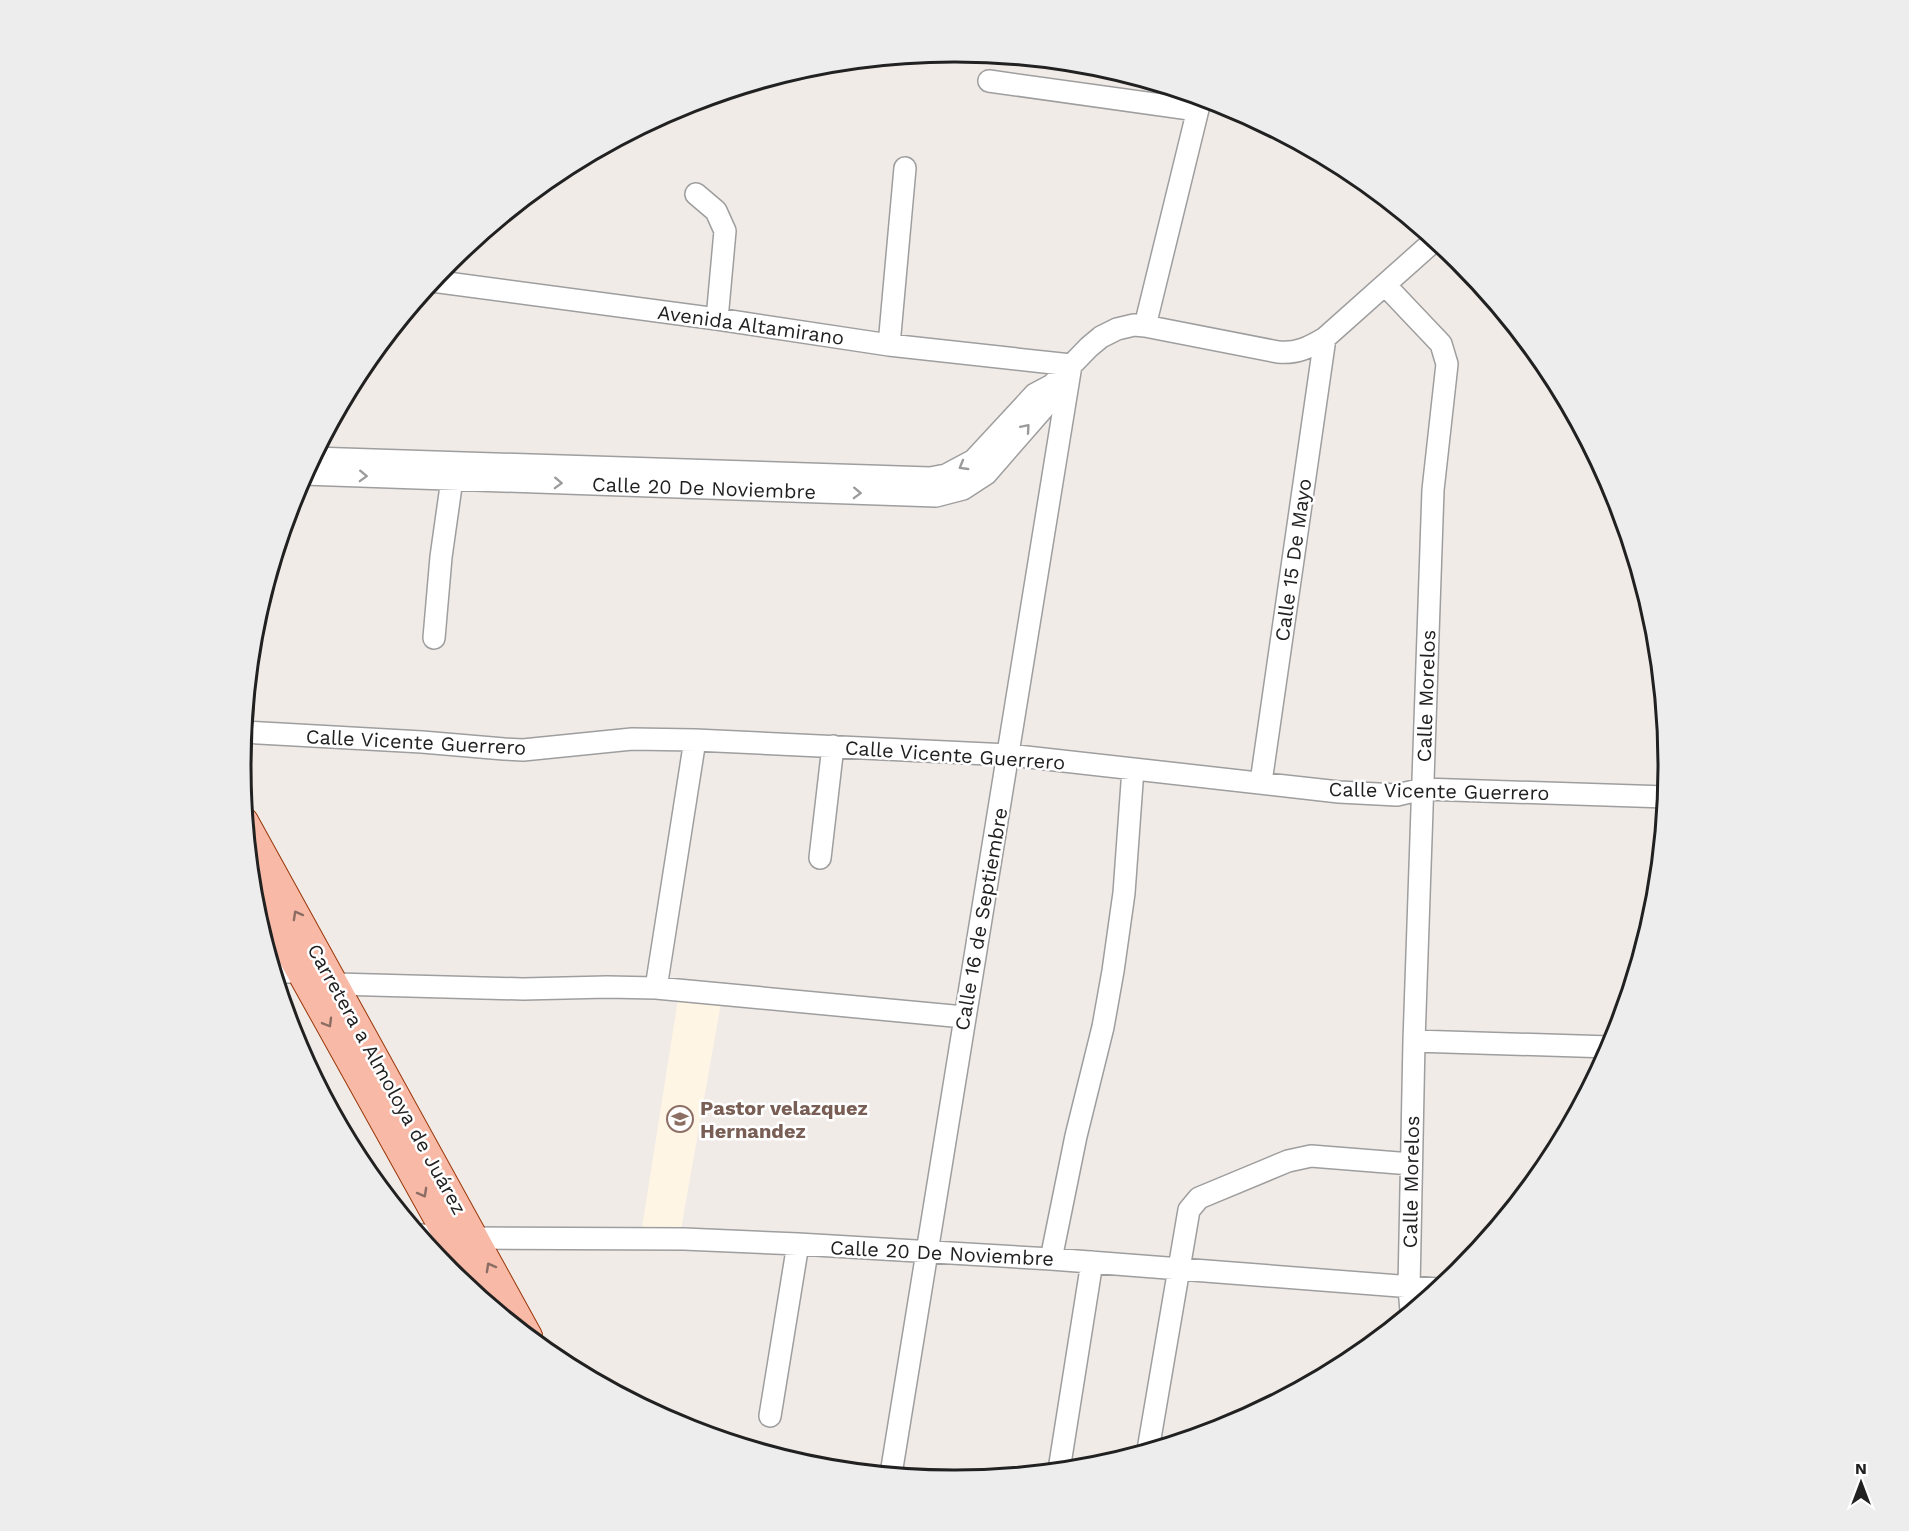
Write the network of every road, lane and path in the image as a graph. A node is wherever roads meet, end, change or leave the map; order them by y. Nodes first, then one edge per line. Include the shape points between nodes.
1 (989, 81) dead end
2 (1193, 103) edge
3 (1199, 106) edge
4 (905, 168) dead end
5 (696, 194) dead end
6 (1429, 246) edge
7 (443, 282) edge
8 (1386, 286) junction
9 (717, 319) junction
10 (1145, 326) junction
11 (1325, 338) junction
12 (889, 345) junction
13 (1071, 365) junction
14 (321, 459) edge
15 (453, 472) junction
16 (314, 474) edge
17 (434, 638) dead end
18 (252, 732) edge
19 (694, 740) junction
20 (833, 746) junction
21 (1009, 755) junction
22 (1133, 769) junction
23 (1260, 782) junction
24 (1423, 789) junction
25 (1657, 797) edge
26 (255, 837) edge
27 (820, 858) dead end
28 (270, 931) edge
29 (287, 972) edge
30 (336, 984) junction
31 (656, 988) junction
32 (964, 1017) junction
33 (1414, 1041) junction
34 (1600, 1047) edge
35 (1411, 1164) junction
36 (437, 1242) edge
37 (798, 1244) junction
38 (456, 1250) edge
39 (926, 1252) junction
40 (1051, 1259) junction
41 (1092, 1262) junction
42 (1180, 1269) junction
43 (469, 1274) edge
44 (1409, 1288) junction
45 (1426, 1289) edge
46 (1410, 1302) edge
47 (503, 1306) edge
48 (770, 1416) dead end
49 (1149, 1442) edge
50 (1060, 1461) edge
51 (892, 1466) edge

1 - 2 street
3 - 10 street
4 - 12 street
5 - 9 street via 716,211 725,231
6 - 8 street, Calle 20 De Noviembre
7 - 9 street, Avenida Altamirano
8 - 11 street, Calle 20 De Noviembre
8 - 24 street, Calle Morelos via 1441,344 1447,364 1433,490
9 - 12 street, Avenida Altamirano
10 - 11 street, Calle 20 De Noviembre via 1287,353 1311,347
10 - 13 street, Calle 20 De Noviembre via 1109,332
11 - 23 street, Calle 15 De Mayo
12 - 13 street, Avenida Altamirano
13 - 15 street, Calle 20 De Noviembre via 1052,385 1047,404 986,474 963,489 936,496 762,481
13 - 21 street, Calle 16 de Septiembre
14 - 15 street, Calle 20 De Noviembre
16 -> 15 street, Calle 20 De Noviembre
15 - 17 street
18 - 19 street, Calle Vicente Guerrero via 523,750 632,739
19 - 20 street, Calle Vicente Guerrero
19 - 31 street
20 - 21 street, Calle Vicente Guerrero
20 - 27 street
21 - 22 street, Calle Vicente Guerrero
21 - 32 street, Calle 16 de Septiembre
22 - 23 street, Calle Vicente Guerrero
22 - 40 street via 1124,893 1113,971
23 - 24 street, Calle Vicente Guerrero via 1397,795
24 - 25 street, Calle Vicente Guerrero
24 - 33 street, Calle Morelos
30 -> 26 main road, Carretera a Almoloya de Juárez
28 - 29 main road, Carretera a Almoloya de Juárez
29 -> 38 main road, Carretera a Almoloya de Juárez
30 - 31 street
30 - 38 main road, Carretera a Almoloya de Juárez
31 - 32 street
32 - 39 street, Calle 16 de Septiembre
33 - 34 street
33 - 35 street, Calle Morelos
35 - 42 street via 1311,1156 1288,1161 1199,1198 1189,1210
35 - 44 street, Calle Morelos
36 - 38 street, Calle 20 De Noviembre
37 - 38 street, Calle 20 De Noviembre via 684,1239
37 - 39 street, Calle 20 De Noviembre
37 - 48 street
38 - 43 main road, Carretera a Almoloya de Juárez
47 -> 38 main road, Carretera a Almoloya de Juárez
39 - 40 street, Calle 20 De Noviembre
39 - 51 street, Calle 16 de Septiembre
40 - 41 street, Calle 20 De Noviembre
41 - 42 street, Calle 20 De Noviembre
41 - 50 street
42 - 44 street, Calle 20 De Noviembre
42 - 49 street
44 - 45 street, Calle 20 De Noviembre
44 - 46 street, Calle Morelos

